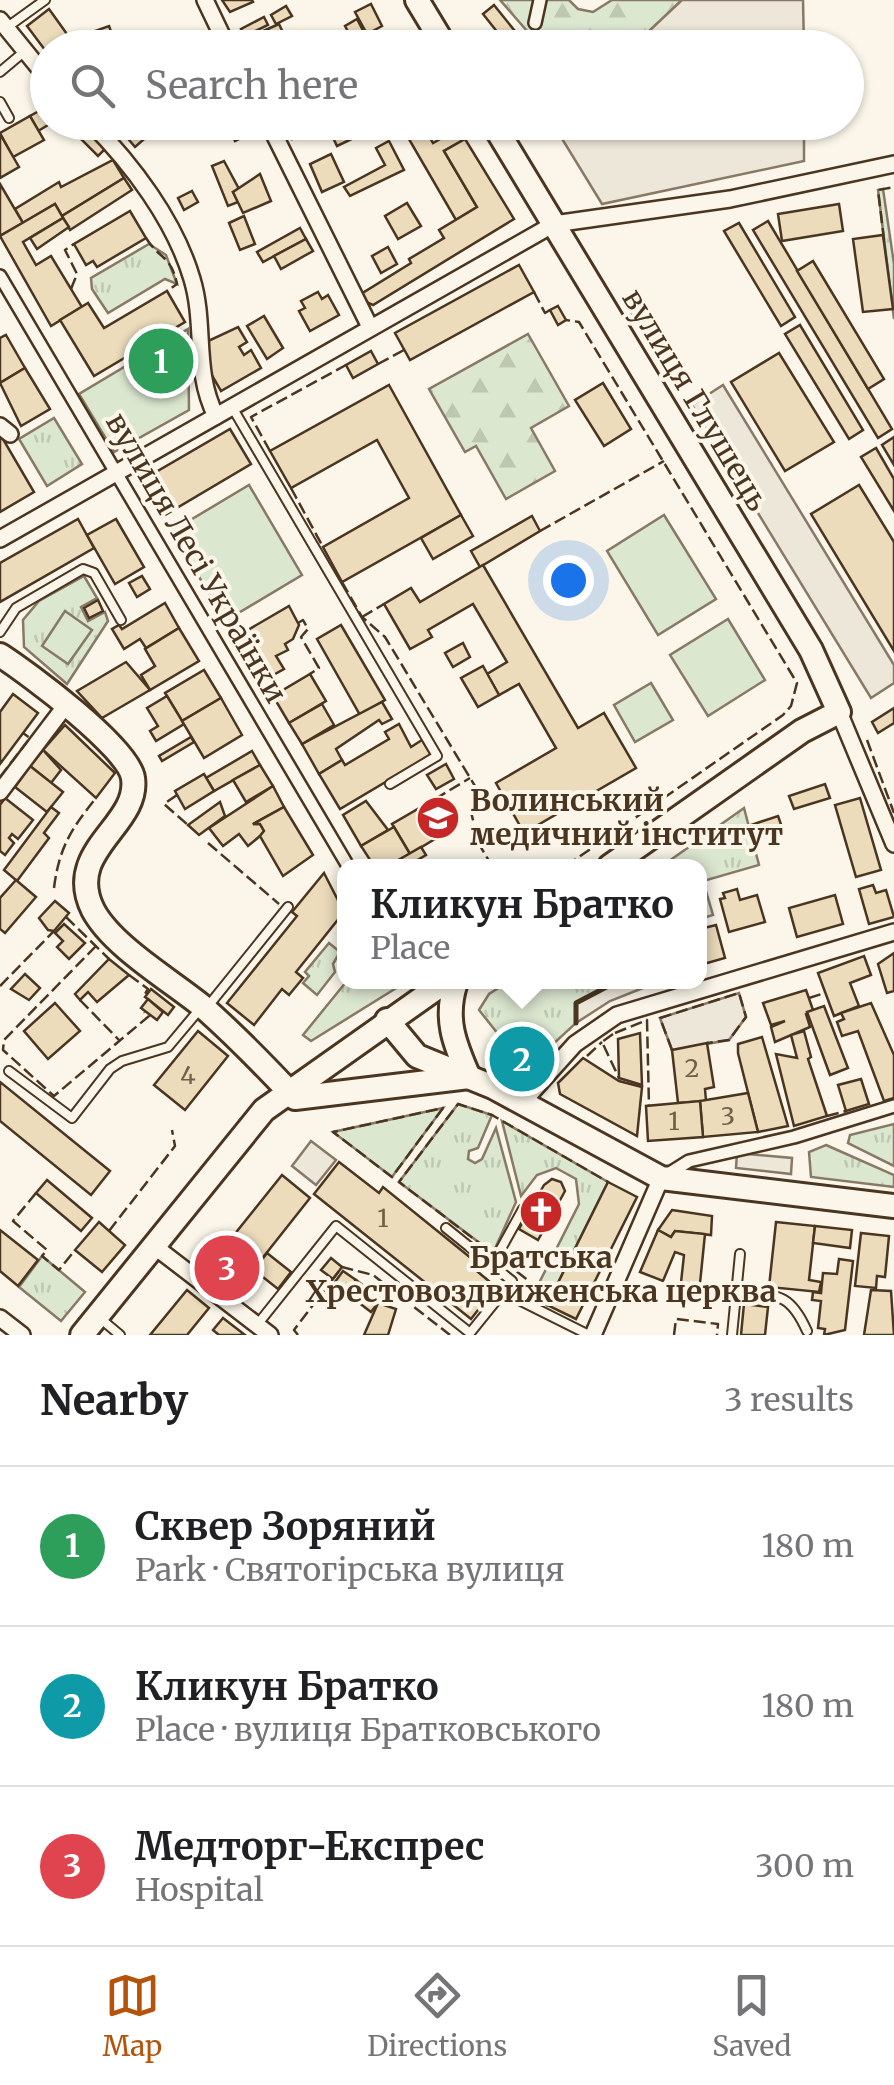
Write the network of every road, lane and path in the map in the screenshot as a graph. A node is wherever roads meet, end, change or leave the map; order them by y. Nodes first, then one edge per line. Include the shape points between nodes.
1 (45, 0) edge
2 (205, 0) edge
3 (417, 0) edge
4 (540, 0) edge
5 (3, 24) edge
6 (535, 24) dead end
7 (219, 30) edge
8 (435, 30) edge
9 (25, 52) junction
10 (30, 58) edge
11 (0, 72) edge
12 (0, 102) edge
13 (9, 118) dead end
14 (105, 140) edge
15 (277, 140) edge
16 (503, 140) edge
17 (894, 164) edge
18 (554, 224) junction
19 (0, 276) edge
20 (370, 327) junction
21 (232, 407) junction
22 (216, 416) junction
23 (116, 472) junction
24 (0, 540) edge
25 (121, 620) dead end
26 (0, 632) edge
27 (0, 655) edge
28 (66, 705) junction
29 (839, 712) junction
30 (390, 784) dead end
31 (0, 792) edge
32 (894, 844) edge
33 (344, 859) edge
34 (620, 859) edge
35 (288, 907) dead end
36 (894, 932) edge
37 (707, 987) edge
38 (434, 989) edge
39 (454, 989) edge
40 (701, 989) edge
41 (204, 1008) junction
42 (387, 1020) junction
43 (9, 1071) dead end
44 (469, 1077) junction
45 (288, 1091) junction
46 (522, 1103) junction
47 (894, 1106) edge
48 (661, 1178) junction
49 (894, 1206) edge
50 (523, 1210) dead end
51 (446, 1228) dead end
52 (154, 1246) junction
53 (740, 1254) dead end
54 (492, 1265) junction
55 (503, 1292) junction
56 (736, 1292) junction
57 (0, 1318) edge
58 (90, 1326) edge
59 (263, 1330) edge
60 (807, 1332) dead end
61 (22, 1335) edge
62 (120, 1335) edge
63 (591, 1335) edge
64 (732, 1335) edge

1 - 5 lane
2 - 7 street
3 - 8 main road
4 - 6 street
5 - 9 street
9 - 10 street
9 - 11 lane
12 - 13 lane
14 - 22 street via 149,194 193,280 199,368
15 - 20 street
16 - 18 main road, вулиця Глушець
17 - 18 street
18 - 20 street
18 - 29 main road, вулиця Глушець via 811,650
19 - 23 street, вулиця Лесі Українки
20 - 21 street
21 - 22 street
21 - 30 lane via 438,756
22 - 23 street
23 - 24 street
23 - 33 street, вулиця Лесі Українки
25 - 26 lane via 94,573 82,570 16,608
27 - 28 main road
28 - 31 street
28 - 41 main road via 128,762 133,775 130,799 87,870 87,897 106,928
29 - 32 street
29 - 34 main road
35 - 41 lane
36 - 37 street
38 - 42 main road
39 - 44 main road via 447,1008
40 - 46 street via 617,1015 575,1044
41 - 43 lane via 168,1047 110,1070 72,1118
41 - 45 main road
42 - 44 main road via 417,1056
42 - 45 main road
44 - 45 main road via 295,1098
44 - 46 main road
45 - 52 main road via 264,1110
46 - 48 main road
47 - 48 street via 688,1161
48 - 49 main road
48 - 63 street
50 - 54 lane
51 - 54 lane
52 - 58 main road
52 - 59 street
53 - 56 lane
54 - 55 lane via 512,1281
55 - 59 lane via 470,1334 336,1226
55 - 63 lane
56 - 60 lane via 782,1296 796,1306
56 - 64 lane
57 - 61 street
58 - 62 lane

